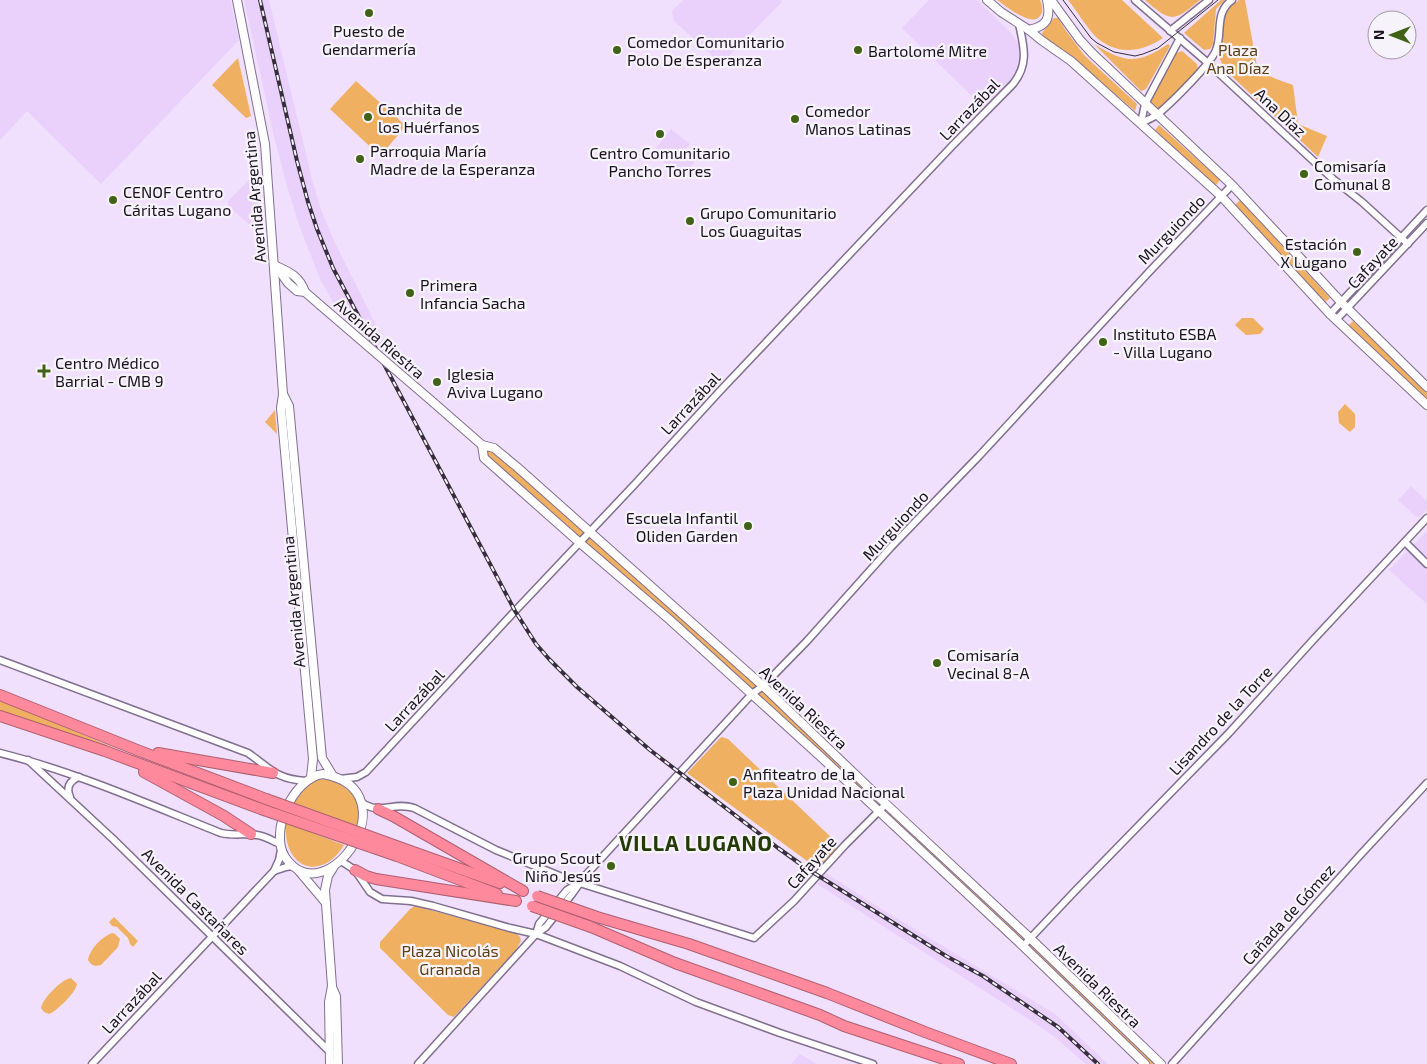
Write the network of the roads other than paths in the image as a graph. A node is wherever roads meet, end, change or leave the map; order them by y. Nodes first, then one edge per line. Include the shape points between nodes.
1 (237, 0) edge
2 (987, 0) edge
3 (1047, 0) edge
4 (1051, 0) edge
5 (1135, 0) edge
6 (1209, 0) edge
7 (1232, 0) edge
8 (1019, 24) junction
9 (1029, 30) junction
10 (1170, 31) junction
11 (1180, 38) junction
12 (1208, 63) junction
13 (1145, 104) junction
14 (1157, 115) junction
15 (1141, 123) junction
16 (1232, 186) junction
17 (1221, 196) junction
18 (1427, 210) edge
19 (1427, 224) edge
20 (1401, 238) junction
21 (1408, 244) junction
22 (274, 265) junction
23 (1341, 302) junction
24 (1347, 309) junction
25 (1330, 314) junction
26 (1336, 320) junction
27 (1427, 387) edge
28 (283, 394) junction
29 (1427, 405) edge
30 (482, 445) junction
31 (1427, 518) edge
32 (590, 532) junction
33 (1405, 542) junction
34 (580, 543) junction
35 (1427, 564) edge
36 (0, 660) edge
37 (763, 686) junction
38 (752, 694) junction
39 (0, 695) edge
40 (0, 716) edge
41 (137, 750) junction
42 (105, 751) junction
43 (0, 753) edge
44 (28, 760) junction
45 (273, 773) junction
46 (79, 777) junction
47 (337, 777) junction
48 (308, 779) junction
49 (1427, 783) edge
50 (70, 799) junction
51 (361, 802) junction
52 (886, 804) junction
53 (378, 809) junction
54 (878, 811) junction
55 (251, 834) junction
56 (280, 847) junction
57 (398, 852) junction
58 (341, 861) junction
59 (334, 867) junction
60 (296, 868) junction
61 (354, 870) junction
62 (274, 871) junction
63 (578, 883) junction
64 (523, 890) junction
65 (516, 901) junction
66 (326, 903) junction
67 (536, 934) junction
68 (212, 936) junction
69 (1030, 939) junction
70 (1023, 946) junction
71 (332, 986) junction
72 (330, 1053) junction
73 (337, 1063) edge
74 (92, 1064) edge
75 (418, 1064) edge
76 (873, 1064) edge
77 (959, 1064) edge
78 (1011, 1064) edge
79 (1145, 1064) edge
80 (1161, 1064) edge
81 (1172, 1064) edge

1 - 22 main road, Avenida Argentina via 265,144
2 - 8 main road
3 - 9 main road via 1047,21
4 - 13 main road via 1080,40
5 - 10 street, Ana Díaz
6 - 10 street
7 - 12 street via 1221,14 1217,48
8 - 9 main road
8 - 32 street, Larrazábal via 1024,56 1017,80 803,302
9 - 15 main road via 1071,61
10 - 11 street, Ana Díaz
11 - 12 street, Ana Díaz
11 - 13 street
12 - 14 street
12 - 20 street, Ana Díaz
13 - 14 main road
13 - 15 street
14 - 15 street
14 - 16 main road
15 - 17 main road
16 - 17 street, Murguiondo
16 - 23 main road
17 - 25 main road
17 - 37 street, Murguiondo
18 - 20 street, Cafayate
19 - 21 street, Cafayate
20 - 21 street, Ana Díaz
20 - 23 street, Cafayate
21 - 24 street, Cafayate
22 - 28 main road, Avenida Argentina
22 - 30 main road, Avenida Riestra, bridge via 288,283 305,292
23 - 24 main road
23 - 25 street, Cafayate
24 - 26 street, Cafayate
24 - 27 main road
25 - 26 main road
26 - 29 main road
28 - 47 main road, Avenida Argentina via 288,406 322,758
28 - 48 main road, Avenida Argentina via 281,408 313,759
30 - 32 main road, Avenida Riestra via 494,448
30 - 34 main road, Avenida Riestra via 484,458
31 - 33 street, Lisandro de la Torre
32 - 34 street, Larrazábal
32 - 37 main road, Avenida Riestra
33 - 35 street
33 - 69 street, Lisandro de la Torre via 1229,733
34 - 38 main road, Avenida Riestra
34 - 47 street, Larrazábal via 366,772 357,777
36 - 45 street via 248,753
37 - 38 street, Murguiondo
37 - 52 main road, Avenida Riestra
38 - 54 main road, Avenida Riestra
38 - 63 street, Murguiondo
39 - 41 highway
40 - 42 highway
41 - 45 highway
41 - 57 highway, bridge
42 - 55 highway
42 - 57 highway, bridge via 261,809
43 - 44 street
44 - 46 street
44 - 50 street, Avenida Castañares
45 - 48 street via 289,779
46 - 50 street via 69,785
46 - 55 street via 221,833
47 - 48 main road via 323,774
47 - 51 main road via 355,791
48 - 56 main road via 286,809
49 - 81 street, Cañada de Gómez
50 - 68 street, Avenida Castañares
51 - 53 street
51 - 58 main road via 359,832 351,850
52 - 54 street, Cafayate
52 - 69 main road, Avenida Riestra
53 - 63 street via 400,805 414,808 496,850
53 - 64 highway
54 - 63 street, Cafayate via 794,901 754,938
54 - 70 main road, Avenida Riestra
55 - 56 street via 264,836
56 - 60 main road
56 - 62 street, Larrazábal
57 - 64 highway
57 - 65 highway
58 - 59 main road
58 - 61 street
59 - 60 main road via 317,873
59 - 66 main road via 328,876
60 - 62 street via 286,866
60 - 66 main road
61 - 65 highway via 376,879
61 - 67 street via 370,892 382,899 427,904
62 - 68 street, Larrazábal
63 - 67 street, Murguiondo via 546,927
64 - 78 highway, bridge via 820,990
65 - 77 highway, bridge via 844,1026
66 - 71 main road
67 - 75 street, Murguiondo
67 - 76 street via 620,966 696,1002
68 - 72 street, Avenida Castañares
68 - 74 street, Larrazábal
69 - 70 street, Lisandro de la Torre
69 - 80 main road, Avenida Riestra
70 - 79 main road, Avenida Riestra
71 - 72 main road via 329,1002
71 - 73 main road via 336,996
72 - 73 main road

